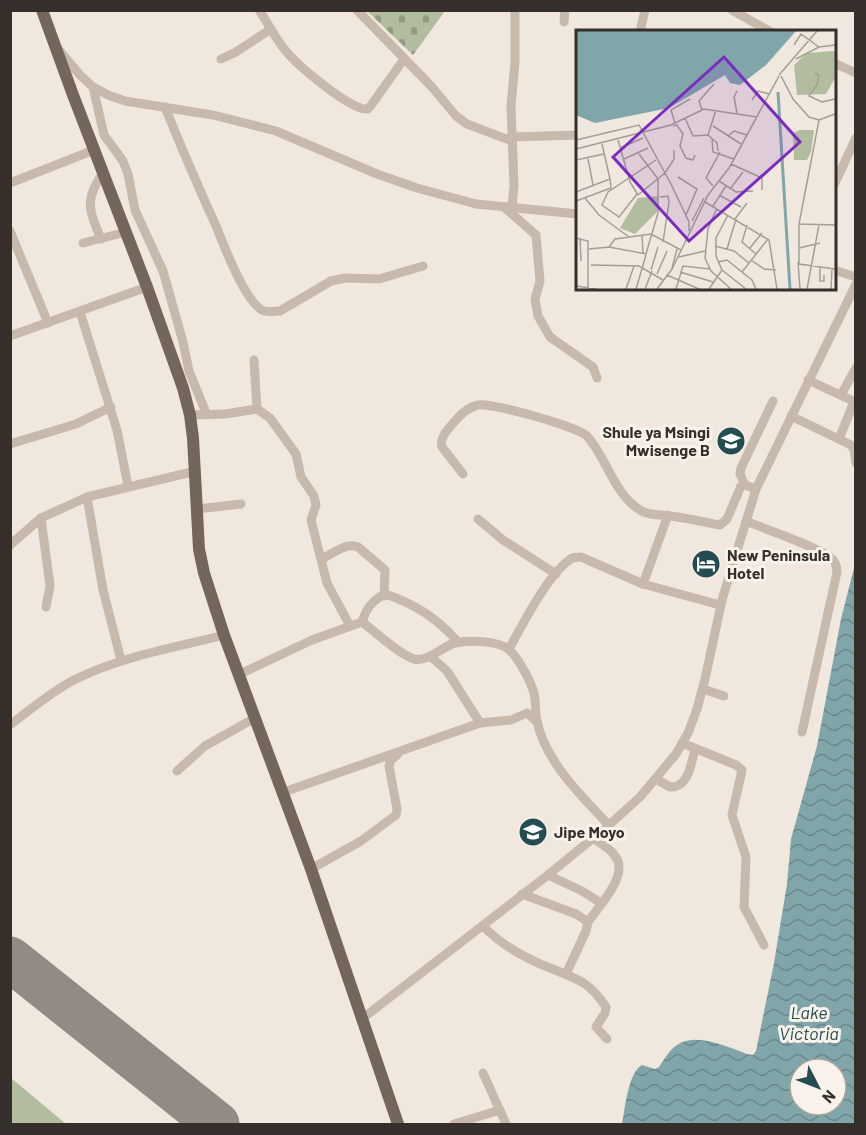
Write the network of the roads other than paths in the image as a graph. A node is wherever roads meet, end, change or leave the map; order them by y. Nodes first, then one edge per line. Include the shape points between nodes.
1 (42, 10) edge
2 (259, 10) edge
3 (357, 10) edge
4 (515, 10) edge
5 (565, 10) edge
6 (645, 10) edge
7 (732, 10) edge
8 (564, 22) dead end
9 (271, 29) junction
10 (640, 30) edge
11 (767, 30) edge
12 (57, 47) junction
13 (221, 59) dead end
14 (404, 59) junction
15 (836, 64) edge
16 (855, 73) edge
17 (93, 87) junction
18 (165, 107) junction
19 (576, 135) edge
20 (855, 138) edge
21 (512, 139) junction
22 (94, 150) junction
23 (103, 173) junction
24 (836, 181) edge
25 (10, 183) edge
26 (508, 206) junction
27 (576, 214) edge
28 (10, 231) edge
29 (126, 232) junction
30 (101, 239) junction
31 (83, 243) dead end
32 (423, 266) dead end
33 (836, 271) edge
34 (855, 277) edge
35 (855, 284) edge
36 (147, 287) junction
37 (851, 304) edge
38 (80, 312) junction
39 (48, 323) junction
40 (10, 336) edge
41 (254, 360) dead end
42 (855, 368) edge
43 (597, 378) dead end
44 (808, 380) junction
45 (841, 395) junction
46 (773, 401) dead end
47 (111, 407) junction
48 (257, 409) junction
49 (190, 415) junction
50 (207, 415) junction
51 (790, 416) junction
52 (839, 439) junction
53 (10, 444) edge
54 (855, 463) edge
55 (196, 471) junction
56 (463, 474) dead end
57 (745, 485) junction
58 (128, 486) junction
59 (756, 489) junction
60 (87, 497) junction
61 (241, 504) dead end
62 (196, 509) junction
63 (668, 515) junction
64 (40, 518) junction
65 (478, 519) dead end
66 (746, 521) junction
67 (10, 545) edge
68 (322, 559) junction
69 (556, 574) junction
70 (643, 584) junction
71 (384, 596) junction
72 (720, 605) junction
73 (46, 607) dead end
74 (362, 622) junction
75 (350, 626) junction
76 (224, 635) junction
77 (458, 642) junction
78 (509, 649) junction
79 (430, 656) junction
80 (120, 660) junction
81 (240, 674) junction
82 (703, 689) junction
83 (724, 696) dead end
84 (255, 718) junction
85 (480, 723) junction
86 (537, 723) junction
87 (10, 725) edge
88 (802, 732) dead end
89 (682, 743) junction
90 (695, 749) junction
91 (403, 751) junction
92 (177, 771) dead end
93 (656, 779) junction
94 (284, 792) junction
95 (609, 825) junction
96 (593, 838) junction
97 (311, 869) junction
98 (548, 875) junction
99 (522, 894) junction
100 (600, 903) junction
101 (588, 922) junction
102 (483, 926) junction
103 (764, 945) dead end
104 (566, 974) junction
105 (363, 1018) junction
106 (607, 1039) dead end
107 (483, 1073) dead end
108 (500, 1110) junction
109 (398, 1125) edge
110 (454, 1125) edge
111 (506, 1125) edge

1 - 12 main road
2 - 9 street
3 - 14 street
4 - 21 street
5 - 8 street
6 - 10 street
7 - 11 street
9 - 13 street
9 - 14 street via 300,65 364,110
12 - 17 street
12 - 22 main road
14 - 21 street via 456,116 467,124
15 - 16 street
17 - 18 street via 125,101
17 - 50 street via 104,135 123,161 135,210 163,271 189,371
18 - 26 street via 266,128 417,188 477,204
18 - 32 street via 244,288 262,310 280,311 331,281 379,279
19 - 21 street
20 - 24 street
21 - 26 street
22 - 23 main road
22 - 25 street
23 - 29 main road
23 - 30 street via 93,186 89,202
26 - 27 street
26 - 43 street via 536,235 540,281 535,308 544,329 592,366
28 - 39 street
29 - 30 street
29 - 36 main road
30 - 31 street
33 - 34 street
35 - 37 street
36 - 38 street
36 - 49 main road
37 - 44 street
38 - 39 street
38 - 47 street
39 - 40 street
41 - 48 street
42 - 45 street
44 - 45 street
44 - 51 street
45 - 52 street via 853,404
46 - 57 street via 741,468
47 - 53 street via 76,424
47 - 58 street
48 - 50 street
48 - 68 street via 270,418 296,454 301,477 316,502 311,520
49 - 50 street
49 - 55 main road
51 - 52 street
51 - 59 street
52 - 54 street via 853,447
55 - 58 street
55 - 62 main road
56 - 63 street via 442,447 442,438 469,409 490,405 584,433 621,492 634,505 651,514
57 - 59 street
57 - 63 street via 738,489 723,524
58 - 60 street
59 - 66 street
60 - 64 street
60 - 80 street
61 - 62 street
62 - 76 main road via 201,558
63 - 70 street
64 - 67 street
64 - 73 street via 50,586
65 - 69 street
66 - 72 street
66 - 88 street via 821,552 837,565
68 - 71 street via 347,546 358,547 385,570
68 - 75 street via 327,583
69 - 70 street via 569,559 581,557
69 - 78 street
70 - 72 street
71 - 74 street via 367,608
71 - 77 street via 408,601 424,610
72 - 82 street
74 - 75 street
74 - 79 street via 404,654 421,659
75 - 81 street
76 - 80 street
76 - 81 main road
77 - 78 street via 476,641
77 - 79 street
78 - 86 street via 532,686
79 - 85 street via 447,670
80 - 87 street via 59,689
81 - 84 main road
82 - 83 street
82 - 89 street
84 - 92 street via 205,746
84 - 94 main road
85 - 86 street via 511,720 527,713
85 - 91 street
86 - 95 street via 563,774
89 - 90 street
89 - 93 street
90 - 93 street via 681,784 670,787
90 - 103 street via 742,770 732,815 746,857 744,907
91 - 94 street
91 - 97 street via 389,763 396,815 361,841
93 - 95 street
94 - 97 main road
95 - 96 street
96 - 98 street
96 - 100 street via 616,856 620,867 617,881
97 - 105 main road
98 - 99 street
98 - 100 street
99 - 101 street
99 - 102 street
100 - 101 street
101 - 104 street
102 - 104 street via 520,954
102 - 105 street
104 - 106 street via 589,986 606,1007 596,1027
105 - 109 main road
107 - 108 street
108 - 110 street
108 - 111 street

